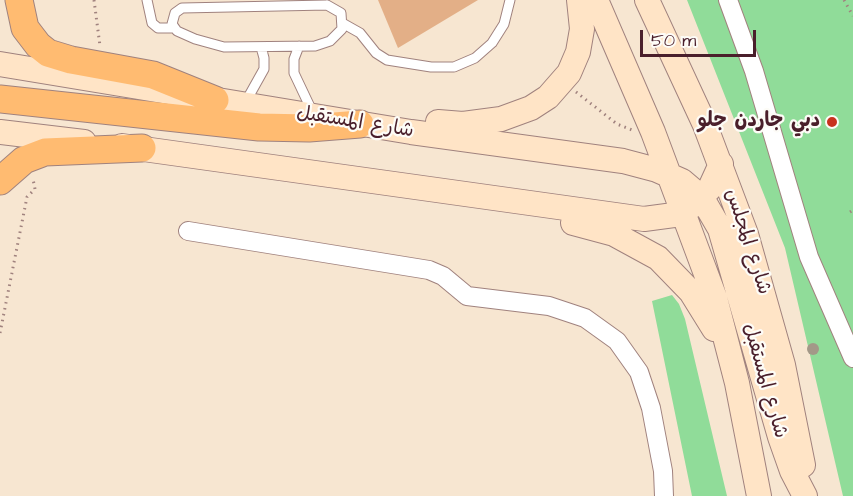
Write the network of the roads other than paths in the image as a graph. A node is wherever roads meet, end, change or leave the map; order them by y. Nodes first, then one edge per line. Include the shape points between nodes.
1 (19, 0) edge
2 (147, 0) edge
3 (510, 0) edge
4 (569, 0) edge
5 (579, 0) edge
6 (596, 0) edge
7 (647, 0) edge
8 (728, 0) edge
9 (344, 24) junction
10 (174, 28) junction
11 (299, 46) junction
12 (261, 48) junction
13 (0, 64) edge
14 (0, 99) edge
15 (214, 100) junction
16 (244, 105) junction
17 (520, 113) junction
18 (314, 116) junction
19 (360, 124) junction
20 (0, 132) edge
21 (142, 148) junction
22 (721, 164) junction
23 (670, 175) junction
24 (0, 181) edge
25 (489, 197) junction
26 (693, 205) junction
27 (188, 231) dead end
28 (853, 358) edge
29 (737, 383) junction
30 (664, 496) edge
31 (759, 496) edge
32 (807, 496) edge

1 - 15 main road via 25,28 48,53 153,75
2 - 10 lane via 152,23 158,28
3 - 9 lane via 504,24 492,43 475,58 454,66 431,67 387,60 360,33
4 - 17 lane via 571,34 563,64 549,89
5 - 17 main road via 581,40 574,63 562,82 540,103
6 - 23 main road
7 - 22 main road, شارع المجلس
8 - 28 street via 754,71 809,257
9 - 10 lane via 341,13 332,6 182,8 173,16
9 - 11 lane via 339,34 325,44
10 - 12 lane via 209,44
11 - 12 lane
11 - 18 lane via 294,73
12 - 16 lane via 264,69
13 - 15 main road, شارع المستقبل
14 - 19 main road via 259,127
15 - 16 main road, شارع المستقبل
16 - 18 main road, شارع المستقبل
17 - 19 main road via 476,123 409,120
18 - 19 main road, شارع المستقبل
19 - 23 main road, شارع المستقبل via 623,161
20 - 21 main road
21 - 24 main road via 45,152 24,160
21 - 25 main road
22 - 26 main road via 717,176
22 - 32 main road, شارع المجلس via 773,324
23 - 26 main road
25 - 26 main road via 644,219 664,218
25 - 29 main road via 518,213 614,234 658,258 681,279 700,305
26 - 29 main road
26 - 32 main road, شارع المستقبل via 720,229 780,437 792,471
27 - 30 street via 429,270 443,276 466,296 561,309 591,321 625,350 645,384 663,471
29 - 31 main road

